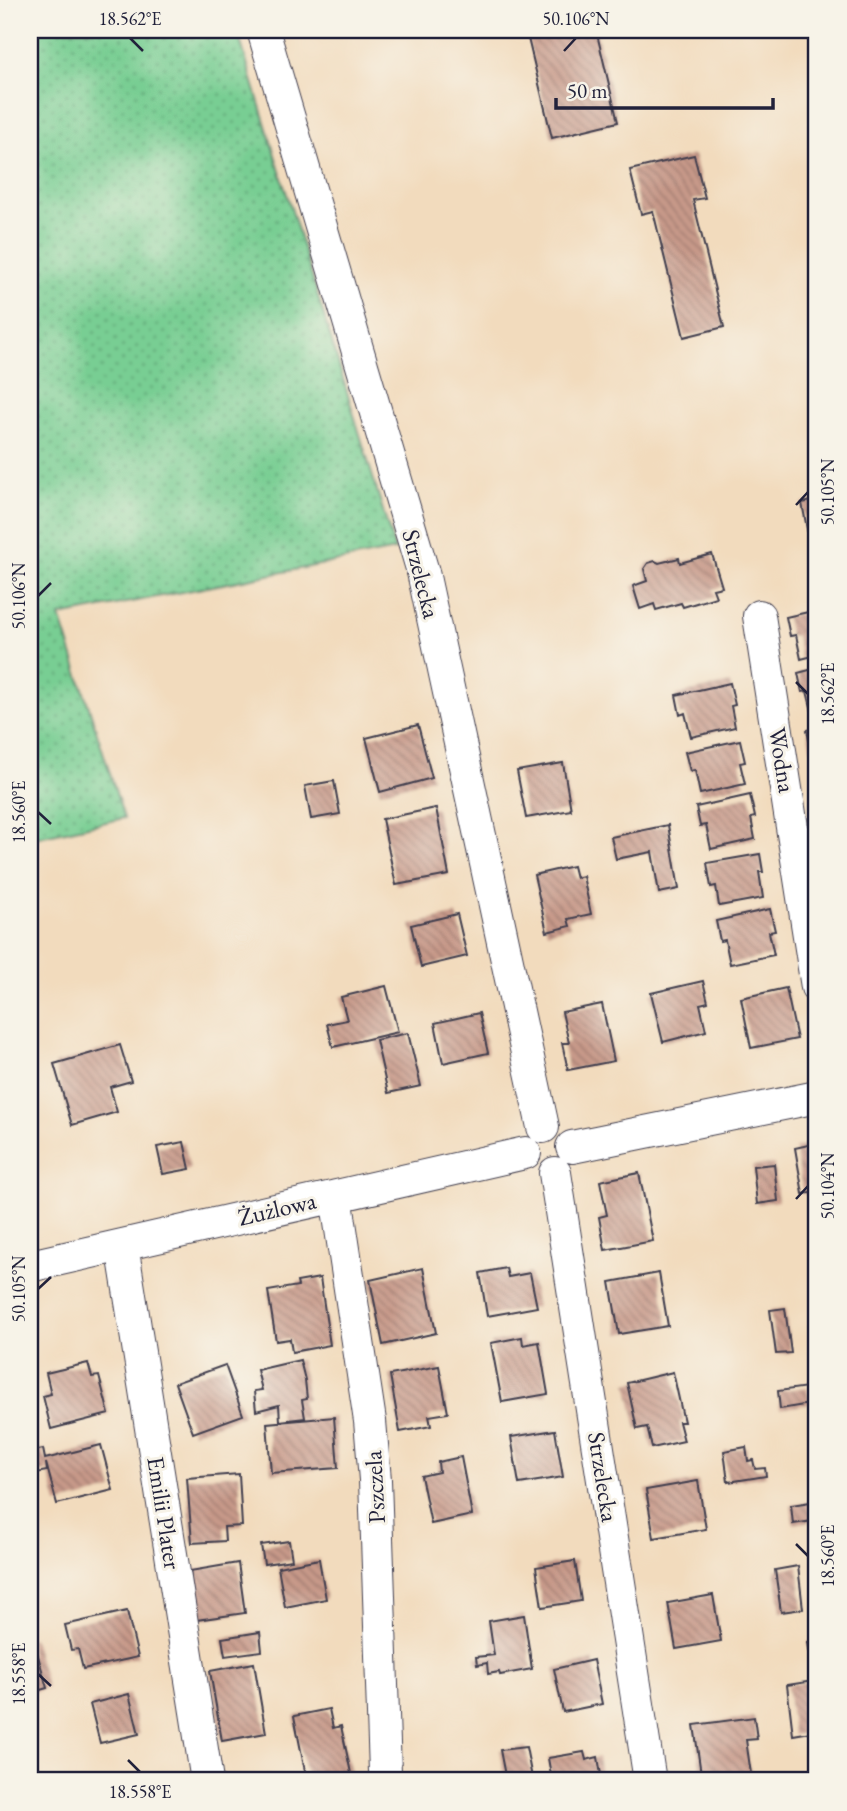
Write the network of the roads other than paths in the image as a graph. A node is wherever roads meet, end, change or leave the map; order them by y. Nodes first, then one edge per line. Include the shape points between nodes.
1 (264, 30) edge
2 (759, 616) dead end
3 (817, 987) edge
4 (817, 1097) edge
5 (543, 1127) junction
6 (572, 1147) junction
7 (525, 1153) junction
8 (555, 1173) junction
9 (336, 1196) junction
10 (122, 1245) junction
11 (30, 1266) edge
12 (207, 1781) edge
13 (387, 1781) edge
14 (650, 1781) edge

1 - 5 street, Strzelecka via 423,572
2 - 3 street, Wodna
4 - 6 street
5 - 6 street via 562,1130
5 - 7 street via 529,1137
6 - 8 street via 571,1158
7 - 8 street via 536,1170
7 - 9 street, Żużlowa
8 - 14 street, Strzelecka
9 - 10 street, Żużlowa
9 - 13 street, Pszczela via 370,1420
10 - 11 street, Żużlowa
10 - 12 street, Emilii Plater

